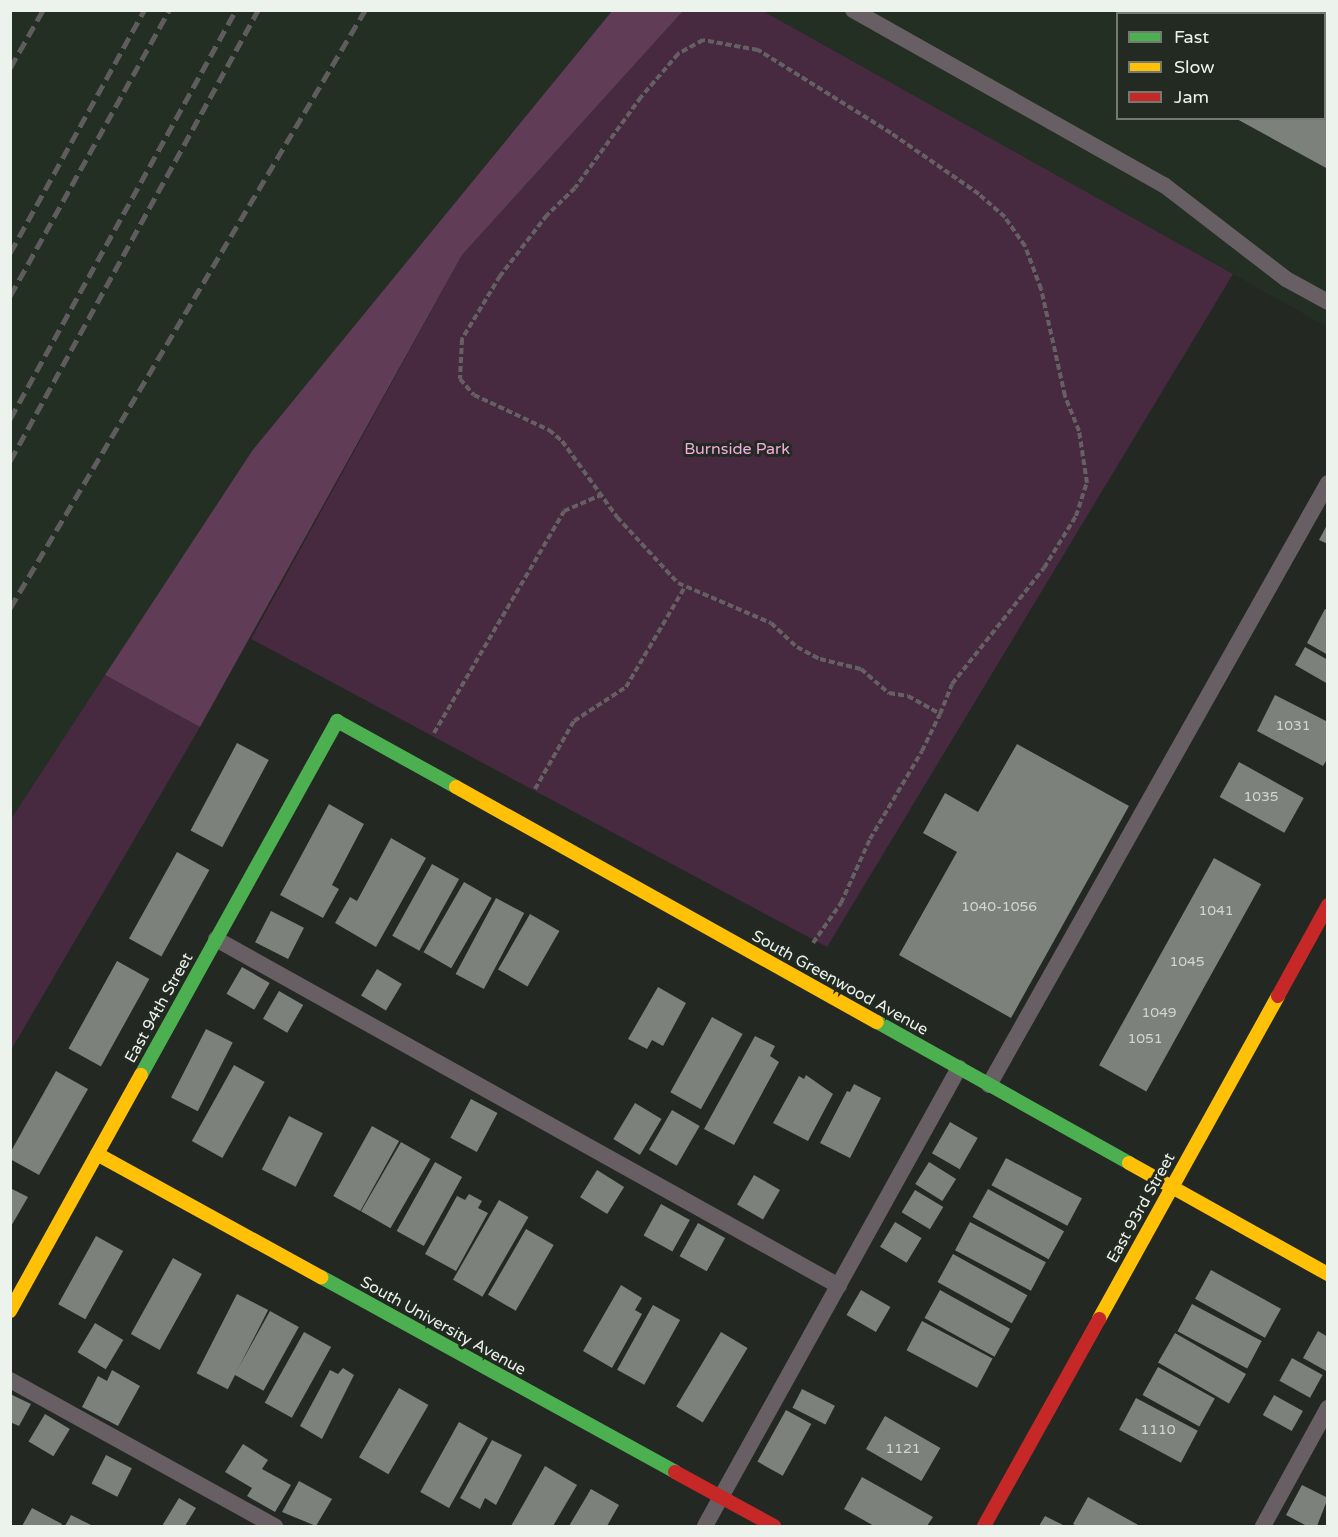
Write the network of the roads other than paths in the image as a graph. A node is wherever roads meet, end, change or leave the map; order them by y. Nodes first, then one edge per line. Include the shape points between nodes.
1 (853, 10) edge
2 (1328, 302) edge
3 (1328, 483) edge
4 (337, 721) joint
5 (1328, 905) edge
6 (216, 939) junction
7 (959, 1068) junction
8 (988, 1084) junction
9 (97, 1154) junction
10 (1172, 1187) junction
11 (1328, 1274) edge
12 (838, 1286) junction
13 (10, 1311) edge
14 (10, 1380) edge
15 (1328, 1408) edge
16 (721, 1497) junction
17 (1266, 1525) edge
18 (275, 1527) edge
19 (705, 1527) edge
20 (774, 1527) edge
21 (984, 1527) edge

1 - 2 lane via 1164,185 1286,279
3 - 8 lane
4 - 6 street, East 94th Street
4 - 7 street, South Greenwood Avenue
5 - 10 street, East 93rd Street
6 - 9 street, East 94th Street
6 - 12 lane
7 - 8 street, South Greenwood Avenue
7 - 12 lane
8 - 10 street, South Greenwood Avenue
9 - 13 street, East 94th Street
9 - 16 street, South University Avenue
10 - 11 street, South Greenwood Avenue
10 - 21 street, East 93rd Street
12 - 16 lane
14 - 18 lane
15 - 17 lane
16 - 19 lane
16 - 20 street, South University Avenue

